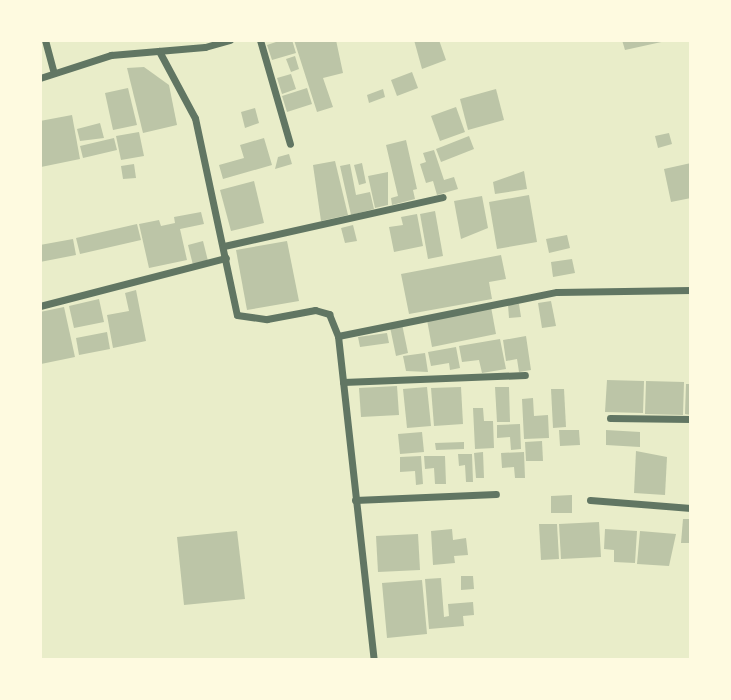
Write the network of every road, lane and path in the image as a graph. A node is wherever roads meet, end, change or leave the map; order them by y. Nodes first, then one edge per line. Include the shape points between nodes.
1 (45, 40) edge
2 (230, 40) edge
3 (260, 40) edge
4 (197, 44) edge
5 (159, 51) junction
6 (54, 72) junction
7 (40, 78) edge
8 (290, 144) dead end
9 (443, 197) dead end
10 (224, 246) junction
11 (226, 258) junction
12 (691, 290) edge
13 (40, 306) edge
14 (338, 336) junction
15 (525, 375) dead end
16 (342, 382) junction
17 (610, 418) dead end
18 (691, 419) edge
19 (496, 494) dead end
20 (355, 500) junction
21 (590, 500) dead end
22 (691, 508) edge
23 (374, 660) edge

1 - 6 street
2 - 4 street
3 - 8 street
4 - 5 street
5 - 6 street via 111,55
5 - 10 street via 195,118
6 - 7 street
9 - 10 street
10 - 11 street
11 - 13 street
11 - 14 street via 237,315 267,320 315,310 329,314
12 - 14 street via 557,292
14 - 16 street
15 - 16 street
16 - 20 street
17 - 18 street
19 - 20 street
20 - 23 street
21 - 22 street

